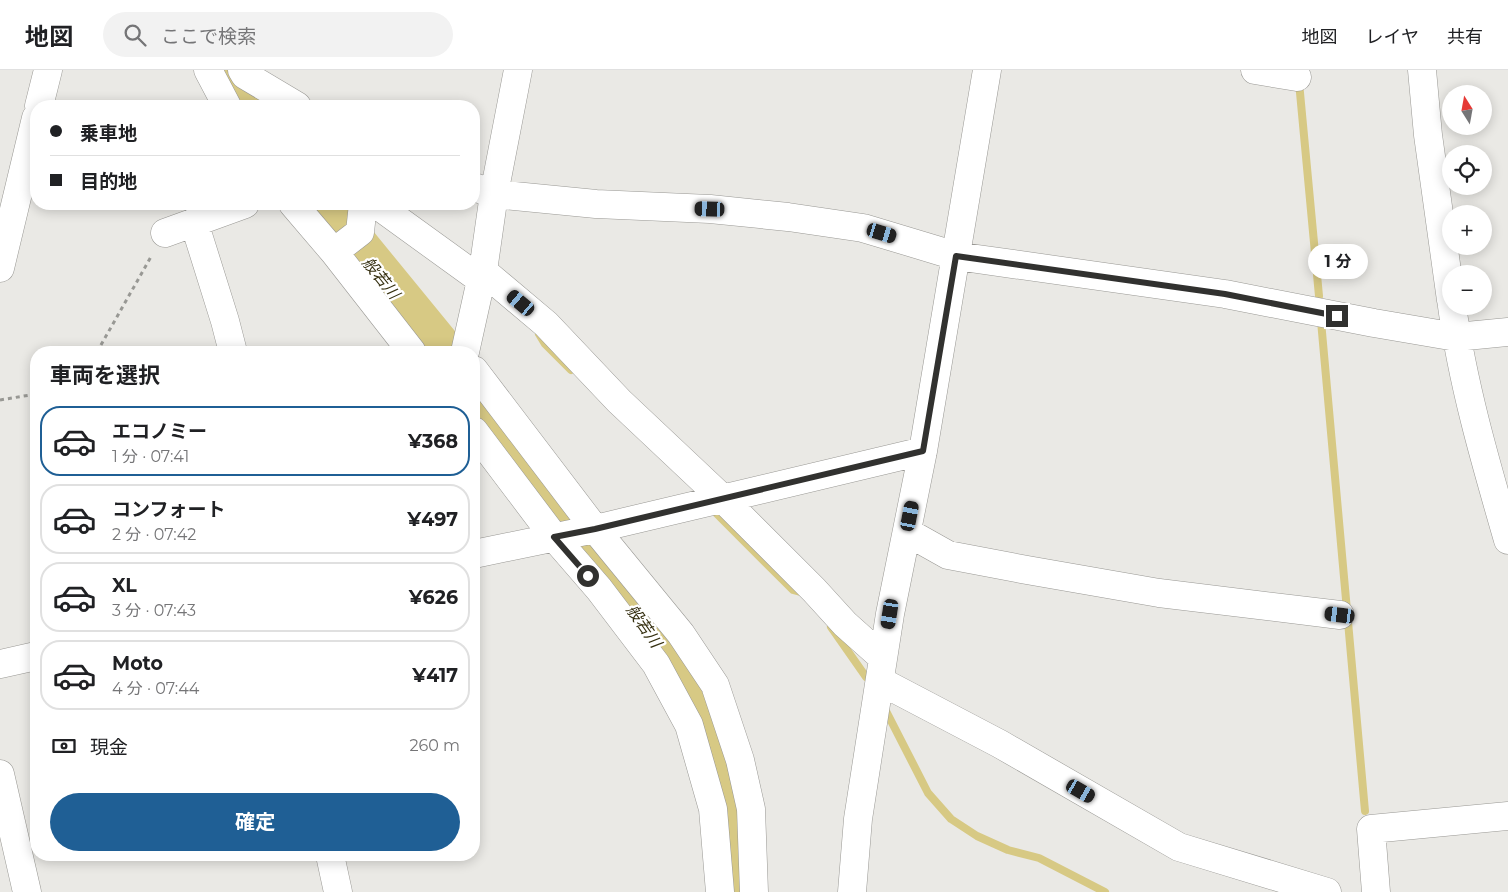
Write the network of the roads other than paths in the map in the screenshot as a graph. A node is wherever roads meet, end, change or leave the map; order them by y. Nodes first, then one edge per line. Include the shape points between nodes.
1 (48, 70) edge
2 (208, 70) edge
3 (242, 70) edge
4 (518, 70) edge
5 (987, 70) edge
6 (1255, 70) edge
7 (1422, 70) edge
8 (1297, 77) dead end
9 (40, 100) edge
10 (224, 100) edge
11 (287, 100) edge
12 (30, 143) edge
13 (484, 191) edge
14 (228, 210) edge
15 (301, 210) edge
16 (360, 210) edge
17 (385, 210) edge
18 (194, 222) junction
19 (165, 233) road end
20 (345, 244) junction
21 (956, 256) junction
22 (1446, 265) edge
23 (0, 268) edge
24 (482, 276) junction
25 (1453, 315) edge
26 (1508, 332) edge
27 (1456, 336) junction
28 (231, 346) edge
29 (408, 346) edge
30 (466, 346) edge
31 (480, 380) edge
32 (480, 437) edge
33 (923, 451) junction
34 (722, 498) junction
35 (907, 532) junction
36 (575, 533) junction
37 (1508, 540) edge
38 (480, 553) edge
39 (1340, 615) dead end
40 (30, 657) edge
41 (0, 664) edge
42 (881, 670) junction
43 (0, 774) edge
44 (1508, 816) edge
45 (331, 861) edge
46 (729, 891) edge
47 (27, 892) edge
48 (338, 892) edge
49 (852, 892) edge
50 (1327, 892) edge
51 (1376, 892) edge

1 - 9 street
2 - 10 street
3 - 11 street
4 - 13 street
5 - 21 street
6 - 8 street
7 - 22 street
12 - 23 street
13 - 21 street via 596,204 710,209 788,217 863,228
13 - 24 street
14 - 18 street
15 - 20 street
16 - 20 street
17 - 24 street
18 - 19 street
18 - 28 street
20 - 29 street
21 - 27 street via 1225,294
21 - 33 street
24 - 30 street
24 - 34 street via 546,324 619,401
25 - 27 street
26 - 27 street
27 - 37 street
31 - 36 street
32 - 36 street
33 - 34 street
33 - 35 street
34 - 36 street
34 - 42 street via 814,590
35 - 39 street via 948,555 1159,593
35 - 42 street
36 - 38 street
36 - 46 street via 600,589 656,664 689,725 713,809
36 - 46 street via 681,634 715,685 740,760 751,808
40 - 41 street
42 - 49 street via 858,819
42 - 50 street via 1000,744 1179,847
43 - 47 street
44 - 51 street via 1371,829
45 - 48 street

